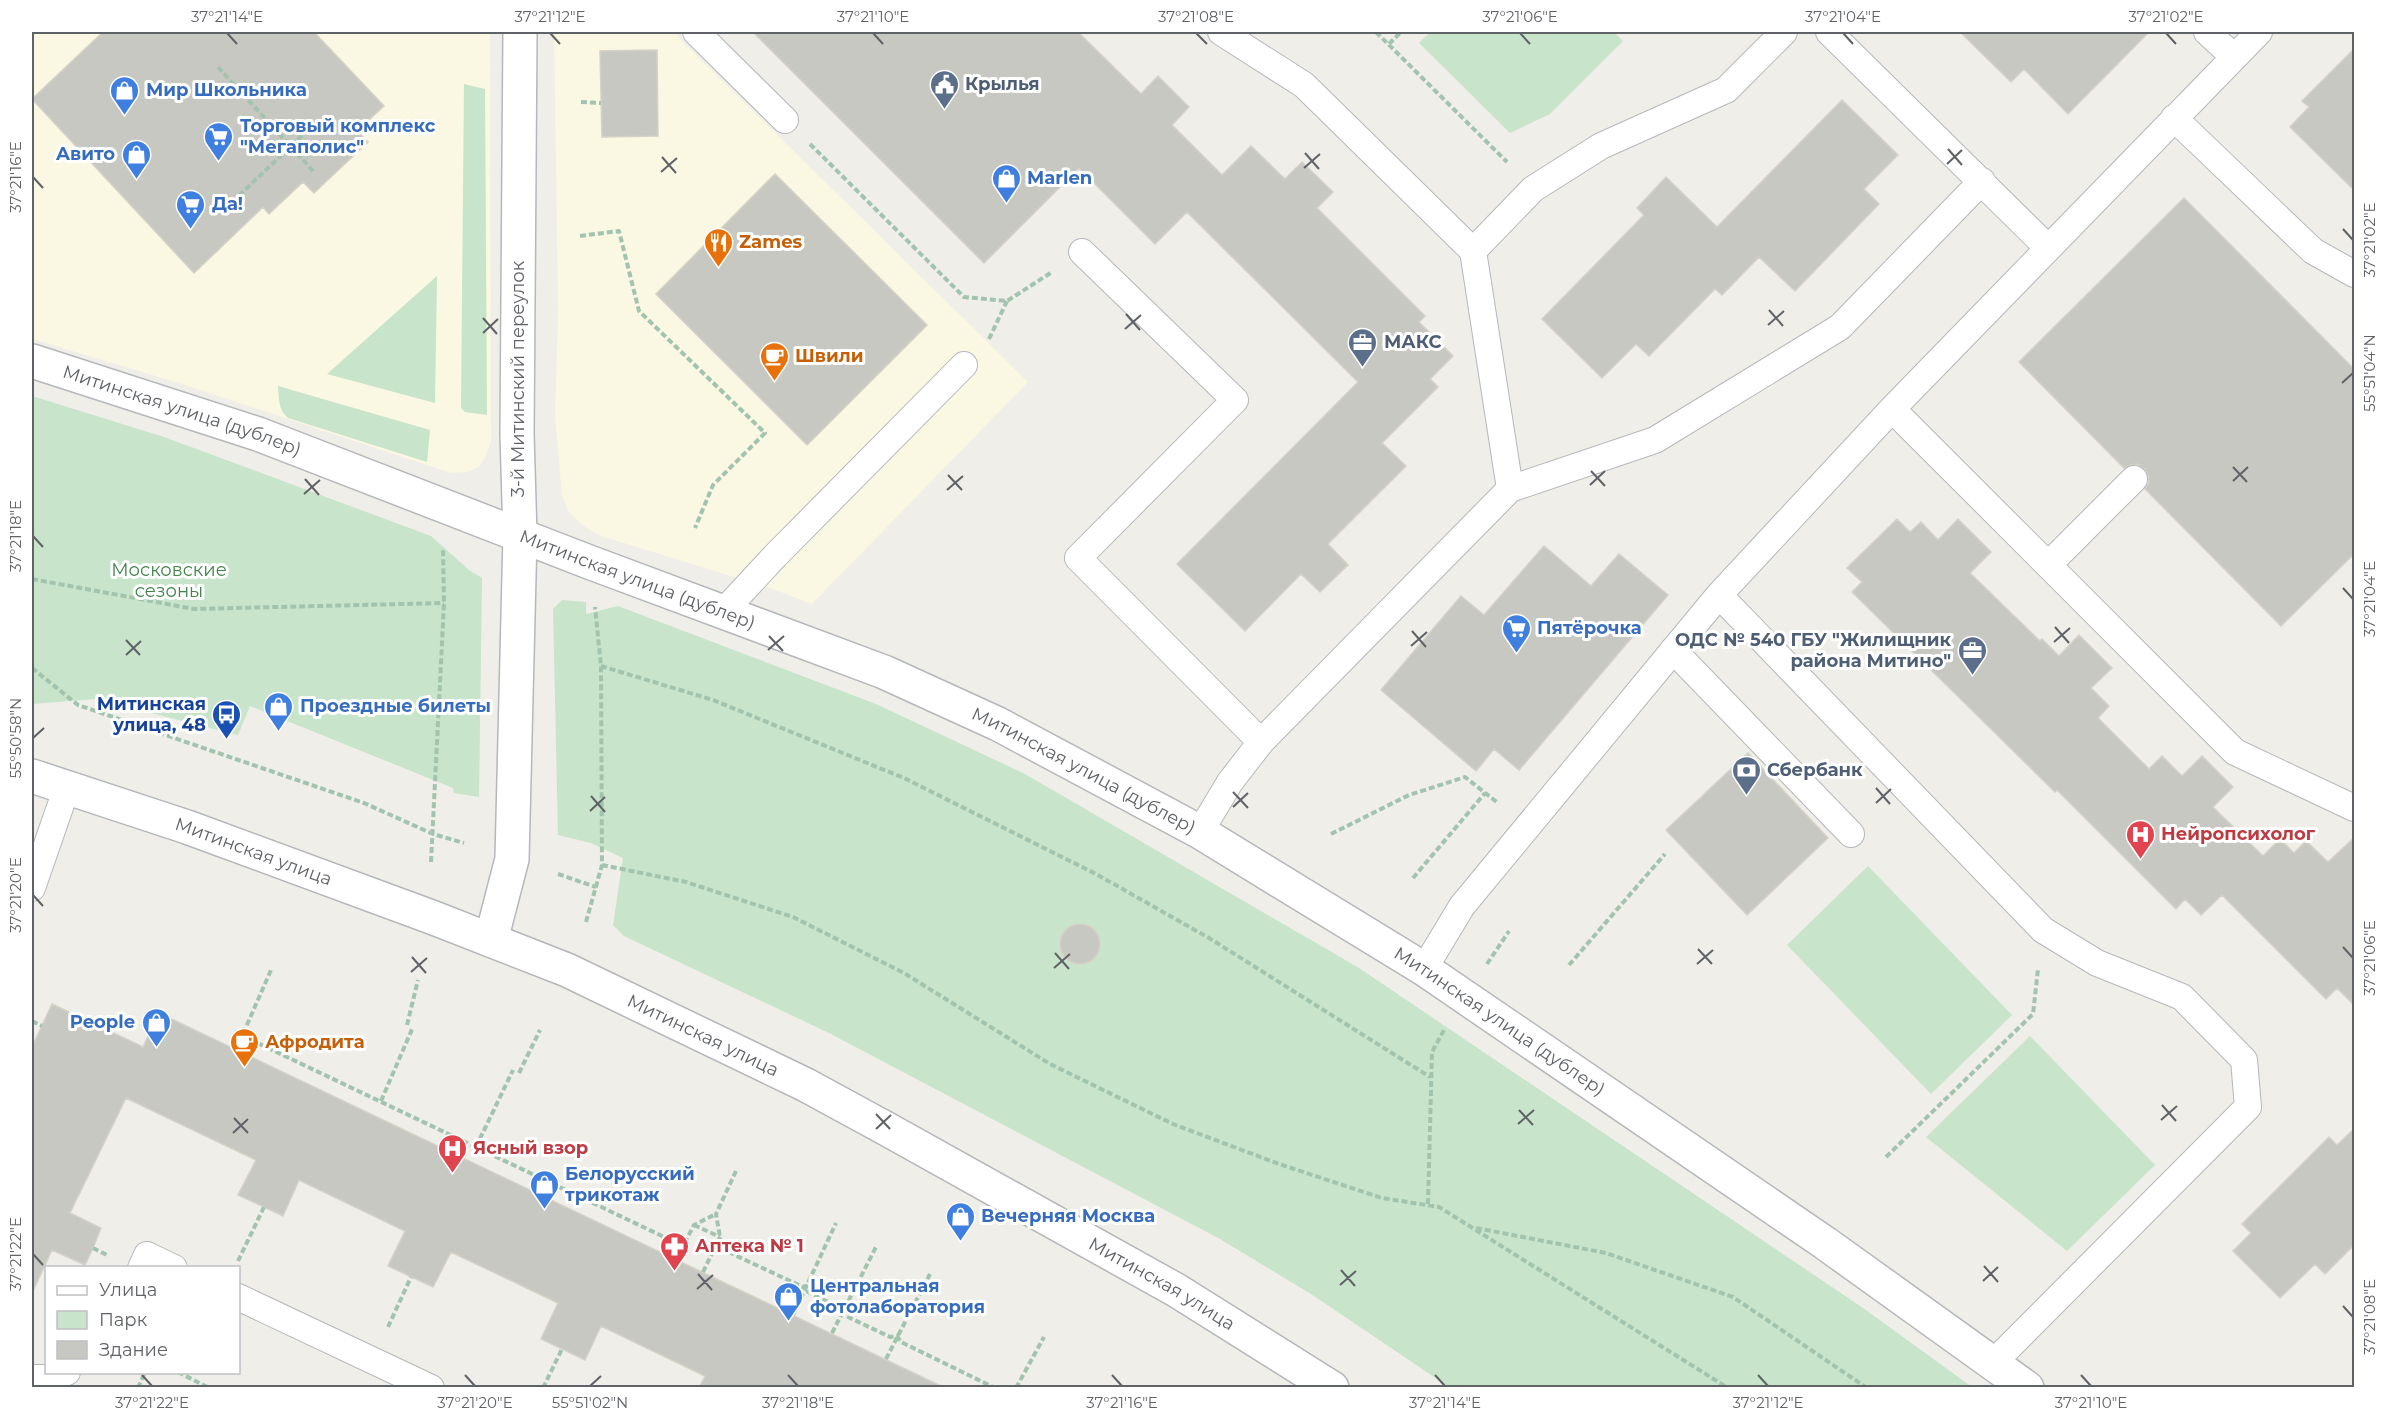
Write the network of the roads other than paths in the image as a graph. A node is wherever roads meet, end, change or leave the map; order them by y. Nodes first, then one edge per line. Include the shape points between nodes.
1 (520, 32) edge
2 (696, 32) edge
3 (1221, 32) edge
4 (1784, 32) edge
5 (1829, 32) edge
6 (2207, 32) edge
7 (2259, 32) edge
8 (2234, 57) junction
9 (2174, 118) junction
10 (785, 120) road end
11 (1982, 181) junction
12 (2048, 248) junction
13 (1473, 251) junction
14 (1082, 252) road end
15 (2355, 274) edge
16 (32, 361) edge
17 (964, 365) dead end
18 (1892, 409) junction
19 (2134, 479) dead end
20 (1510, 489) junction
21 (520, 535) junction
22 (2048, 565) junction
23 (1719, 595) junction
24 (724, 611) junction
25 (1673, 650) junction
26 (1261, 742) junction
27 (32, 776) edge
28 (67, 787) junction
29 (2355, 808) edge
30 (1200, 832) junction
31 (1851, 834) dead end
32 (32, 888) edge
33 (491, 940) junction
34 (1424, 969) junction
35 (142, 1266) edge
36 (170, 1266) edge
37 (240, 1298) edge
38 (1993, 1363) junction
39 (63, 1374) edge
40 (32, 1378) edge
41 (430, 1388) edge
42 (1332, 1388) edge
43 (2027, 1388) edge

1 - 21 street, 3-й Митинский переулок
2 - 10 lane
3 - 13 lane via 1305,85
4 - 13 lane via 1726,90 1601,146 1533,189
5 - 11 lane
6 - 8 lane
7 - 8 lane
8 - 9 lane
9 - 12 lane
9 - 15 lane via 2313,251
11 - 12 lane
11 - 20 lane via 1840,327 1654,440
12 - 18 lane
13 - 20 lane
14 - 26 lane via 1235,400 1078,558
16 - 21 street, Митинская улица (дублер) via 258,434
17 - 24 lane
18 - 22 lane
18 - 23 lane
19 - 22 lane
20 - 26 lane
21 - 24 street, Митинская улица (дублер)
21 - 33 street, 3-й Митинский переулок via 512,859
22 - 29 lane via 2235,752
23 - 25 lane
23 - 38 lane via 2043,930 2097,963 2182,997 2244,1060 2248,1107
24 - 30 street, Митинская улица (дублер) via 884,672 998,724
25 - 31 lane
25 - 34 lane via 1462,906
26 - 30 lane via 1230,782
27 - 28 street, Митинская улица
28 - 32 lane
28 - 33 street, Митинская улица via 198,831
30 - 34 street, Митинская улица (дублер)
33 - 42 street, Митинская улица via 567,970 806,1085 1176,1290
34 - 38 street, Митинская улица (дублер) via 1825,1243
35 - 36 lane via 147,1255
37 - 41 lane
38 - 43 street, Митинская улица (дублер)
39 - 40 lane

